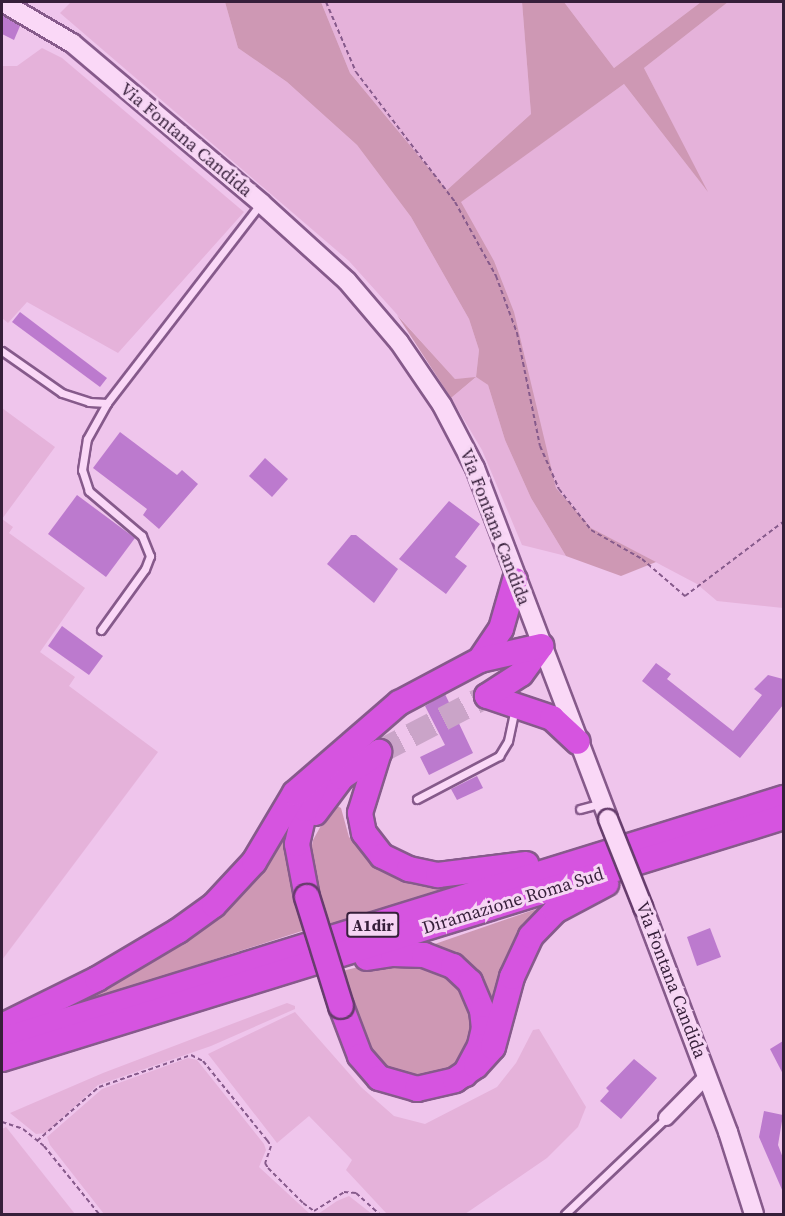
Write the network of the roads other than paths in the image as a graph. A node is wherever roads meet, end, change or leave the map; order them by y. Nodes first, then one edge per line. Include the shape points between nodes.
1 (2, 2) edge
2 (261, 203) junction
3 (2, 351) edge
4 (107, 403) junction
5 (515, 580) junction
6 (101, 630) dead end
7 (540, 646) junction
8 (480, 660) junction
9 (516, 703) junction
10 (578, 742) junction
11 (321, 769) junction
12 (783, 798) edge
13 (417, 799) dead end
14 (580, 809) dead end
15 (605, 811) junction
16 (744, 811) junction
17 (783, 817) edge
18 (297, 844) junction
19 (653, 857) junction
20 (2, 1026) edge
21 (107, 1028) junction
22 (2, 1040) edge
23 (2, 1059) edge
24 (465, 1074) junction
25 (707, 1076) junction
26 (666, 1118) joint
27 (565, 1215) edge
28 (754, 1215) edge

1 - 2 main road, Via Fontana Candida via 72,43
2 - 4 lane
2 - 5 main road, Via Fontana Candida via 347,281 426,379 475,468
3 - 4 lane via 62,393
4 - 6 lane via 87,439 82,460 84,480 96,500 142,536 150,556 145,569
5 - 7 main road, Via Fontana Candida
5 - 8 highway via 497,636
7 - 8 highway
7 - 9 highway via 521,674 487,696
7 - 10 main road, Via Fontana Candida
8 - 11 highway via 399,703
9 - 10 highway via 552,718
9 - 13 lane via 508,741 499,756
10 - 15 main road, Via Fontana Candida
11 - 18 highway via 305,809
11 - 20 highway via 290,799 254,862 214,905 171,936 97,979
12 - 16 highway, Diramazione Roma Sud / A1dir
14 - 15 lane
15 - 25 main road, Via Fontana Candida, bridge
16 - 18 highway via 527,864 462,875 428,874 382,856 364,833 361,802 379,752 333,786
16 - 22 highway, Diramazione Roma Sud / A1dir
17 - 19 highway, Diramazione Roma Sud / A1dir
18 - 24 highway, bridge via 307,897 360,1056 379,1078 403,1087 425,1089
19 - 21 highway, Diramazione Roma Sud / A1dir
19 - 24 highway via 569,902 540,925 519,956 493,1047
21 - 23 highway, Diramazione Roma Sud / A1dir
21 - 24 highway via 370,957 413,954 453,966 475,990 484,1034
25 - 26 street
25 - 28 main road, Via Fontana Candida
26 - 27 lane

